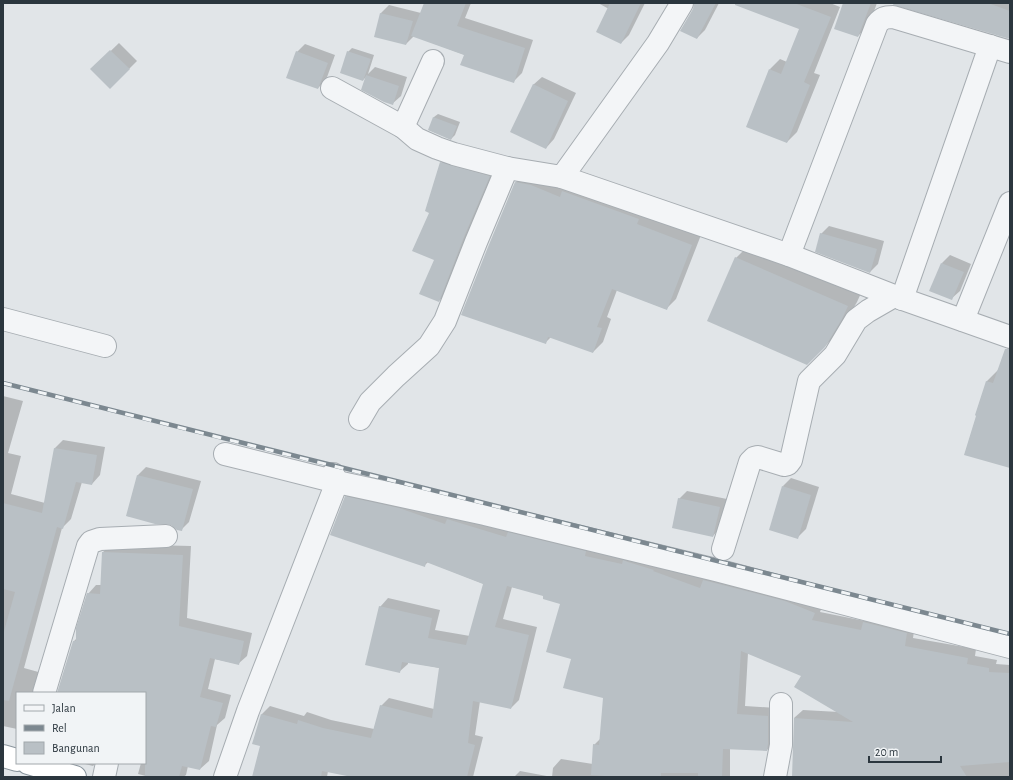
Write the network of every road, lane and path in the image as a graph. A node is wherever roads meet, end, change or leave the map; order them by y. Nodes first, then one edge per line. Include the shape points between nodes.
1 (682, 3) edge
2 (990, 46) junction
3 (1010, 52) edge
4 (433, 61) dead end
5 (332, 88) dead end
6 (403, 127) junction
7 (507, 168) junction
8 (562, 177) junction
9 (1010, 203) edge
10 (789, 255) junction
11 (898, 298) junction
12 (3, 319) edge
13 (963, 320) junction
14 (1010, 336) edge
15 (105, 346) dead end
16 (360, 419) dead end
17 (225, 454) dead end
18 (335, 478) junction
19 (166, 536) dead end
20 (719, 561) junction
21 (1010, 647) edge
22 (44, 692) edge
23 (781, 704) dead end
24 (3, 756) edge
25 (16, 760) edge
26 (31, 764) edge
27 (107, 764) edge
28 (75, 777) edge
29 (104, 777) edge
30 (225, 777) edge
31 (775, 777) edge

1 - 8 street via 658,43
2 - 3 street
2 - 10 street via 893,17 881,19
2 - 11 street
4 - 6 street
5 - 6 street
6 - 7 street via 418,139 437,148
7 - 8 street
7 - 16 street via 445,321 428,346 370,402
8 - 10 street
9 - 13 street
10 - 11 street
11 - 13 street
11 - 20 street via 868,311 856,320 835,355 810,381 788,464 758,457 750,462
12 - 15 street
13 - 14 street
17 - 18 street
18 - 20 street via 485,514
18 - 30 street
19 - 22 street via 100,539 91,542
20 - 21 street
23 - 31 street via 781,745
24 - 25 highway
26 - 28 highway
27 - 29 street

